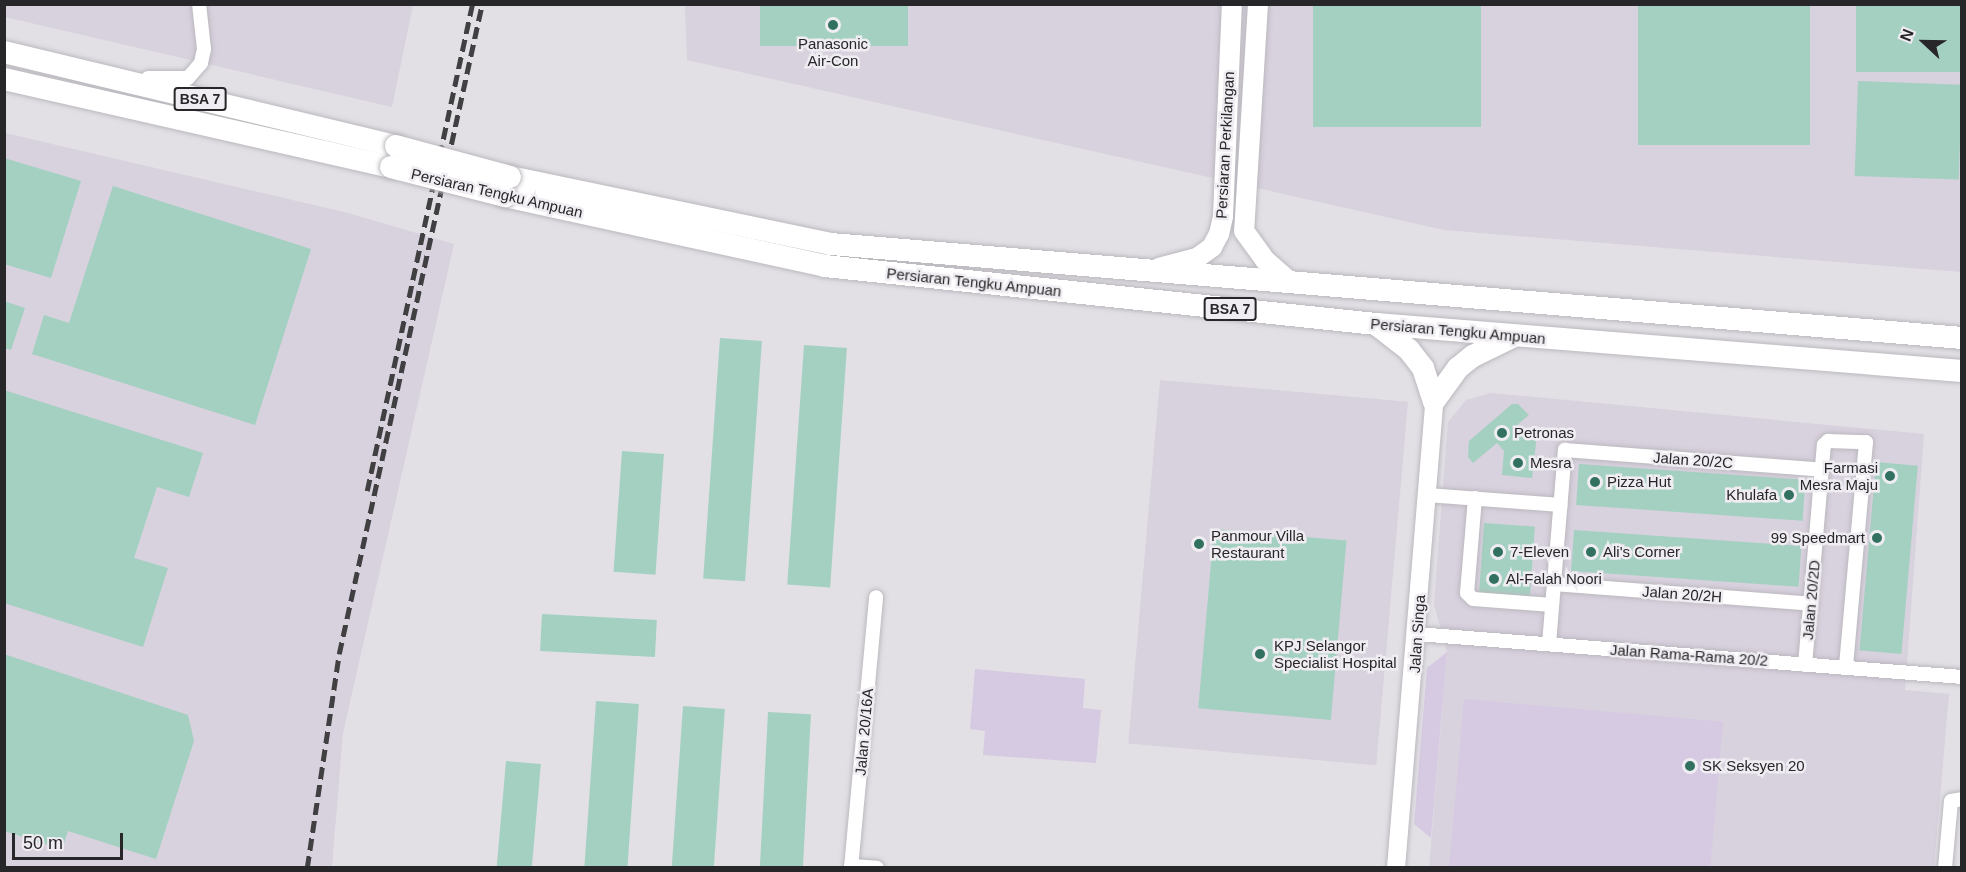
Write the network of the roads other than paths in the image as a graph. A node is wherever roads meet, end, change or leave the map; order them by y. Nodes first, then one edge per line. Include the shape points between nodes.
1 (199, 4) edge
2 (1232, 4) edge
3 (1258, 4) edge
4 (4, 52) edge
5 (106, 76) junction
6 (4, 79) edge
7 (394, 157) junction
8 (508, 186) junction
9 (1145, 272) junction
10 (1291, 284) junction
11 (1376, 324) junction
12 (1515, 336) junction
13 (1960, 338) edge
14 (1957, 371) edge
15 (1434, 401) junction
16 (1822, 470) junction
17 (1427, 495) junction
18 (1476, 498) junction
19 (1561, 505) junction
20 (1554, 584) junction
21 (876, 597) dead end
22 (1811, 604) junction
23 (1552, 605) junction
24 (1417, 634) junction
25 (1549, 644) junction
26 (1805, 664) junction
27 (1846, 668) junction
28 (1962, 677) edge
29 (1959, 798) edge
30 (851, 866) edge
31 (877, 867) edge
32 (1396, 867) edge
33 (1945, 867) edge

1 - 5 street via 204,49 201,63 189,78
2 - 9 main road, Persiaran Perkilangan via 1223,216 1218,234 1212,247 1197,258
3 - 10 main road via 1244,231 1265,260
4 - 5 main road, Persiaran Tengku Ampuan / BSA 7
5 - 7 main road, Persiaran Tengku Ampuan / BSA 7
6 - 7 main road, Persiaran Tengku Ampuan / BSA 7
7 - 8 main road, Persiaran Tengku Ampuan / BSA 7, bridge
8 - 9 main road, Persiaran Tengku Ampuan / BSA 7 via 831,244
8 - 11 main road, Persiaran Tengku Ampuan / BSA 7 via 825,266
9 - 10 main road, Persiaran Tengku Ampuan / BSA 7
10 - 13 main road, Persiaran Tengku Ampuan / BSA 7
11 - 12 main road, Persiaran Tengku Ampuan / BSA 7
11 - 15 main road via 1409,350 1423,368
12 - 14 main road, Persiaran Tengku Ampuan / BSA 7
12 - 15 main road via 1465,362
15 - 17 street, Jalan Singa
16 - 19 street, Jalan 20/2C via 1565,450
16 - 22 street, Jalan 20/2D
16 - 27 street, Jalan 20/2D via 1825,443 1866,442
17 - 18 street
17 - 24 street, Jalan Singa
18 - 19 street
18 - 23 street via 1467,593 1473,599
19 - 20 street
20 - 22 street, Jalan 20/2H
20 - 23 street
21 - 30 street, Jalan 20/16A
22 - 26 street, Jalan 20/2D
23 - 25 street
24 - 25 street, Jalan Rama-Rama 20/2
24 - 32 street, Jalan Singa
25 - 26 street, Jalan Rama-Rama 20/2
26 - 27 street, Jalan Rama-Rama 20/2
27 - 28 street, Jalan Rama-Rama 20/2
29 - 33 street via 1951,801
30 - 31 street

